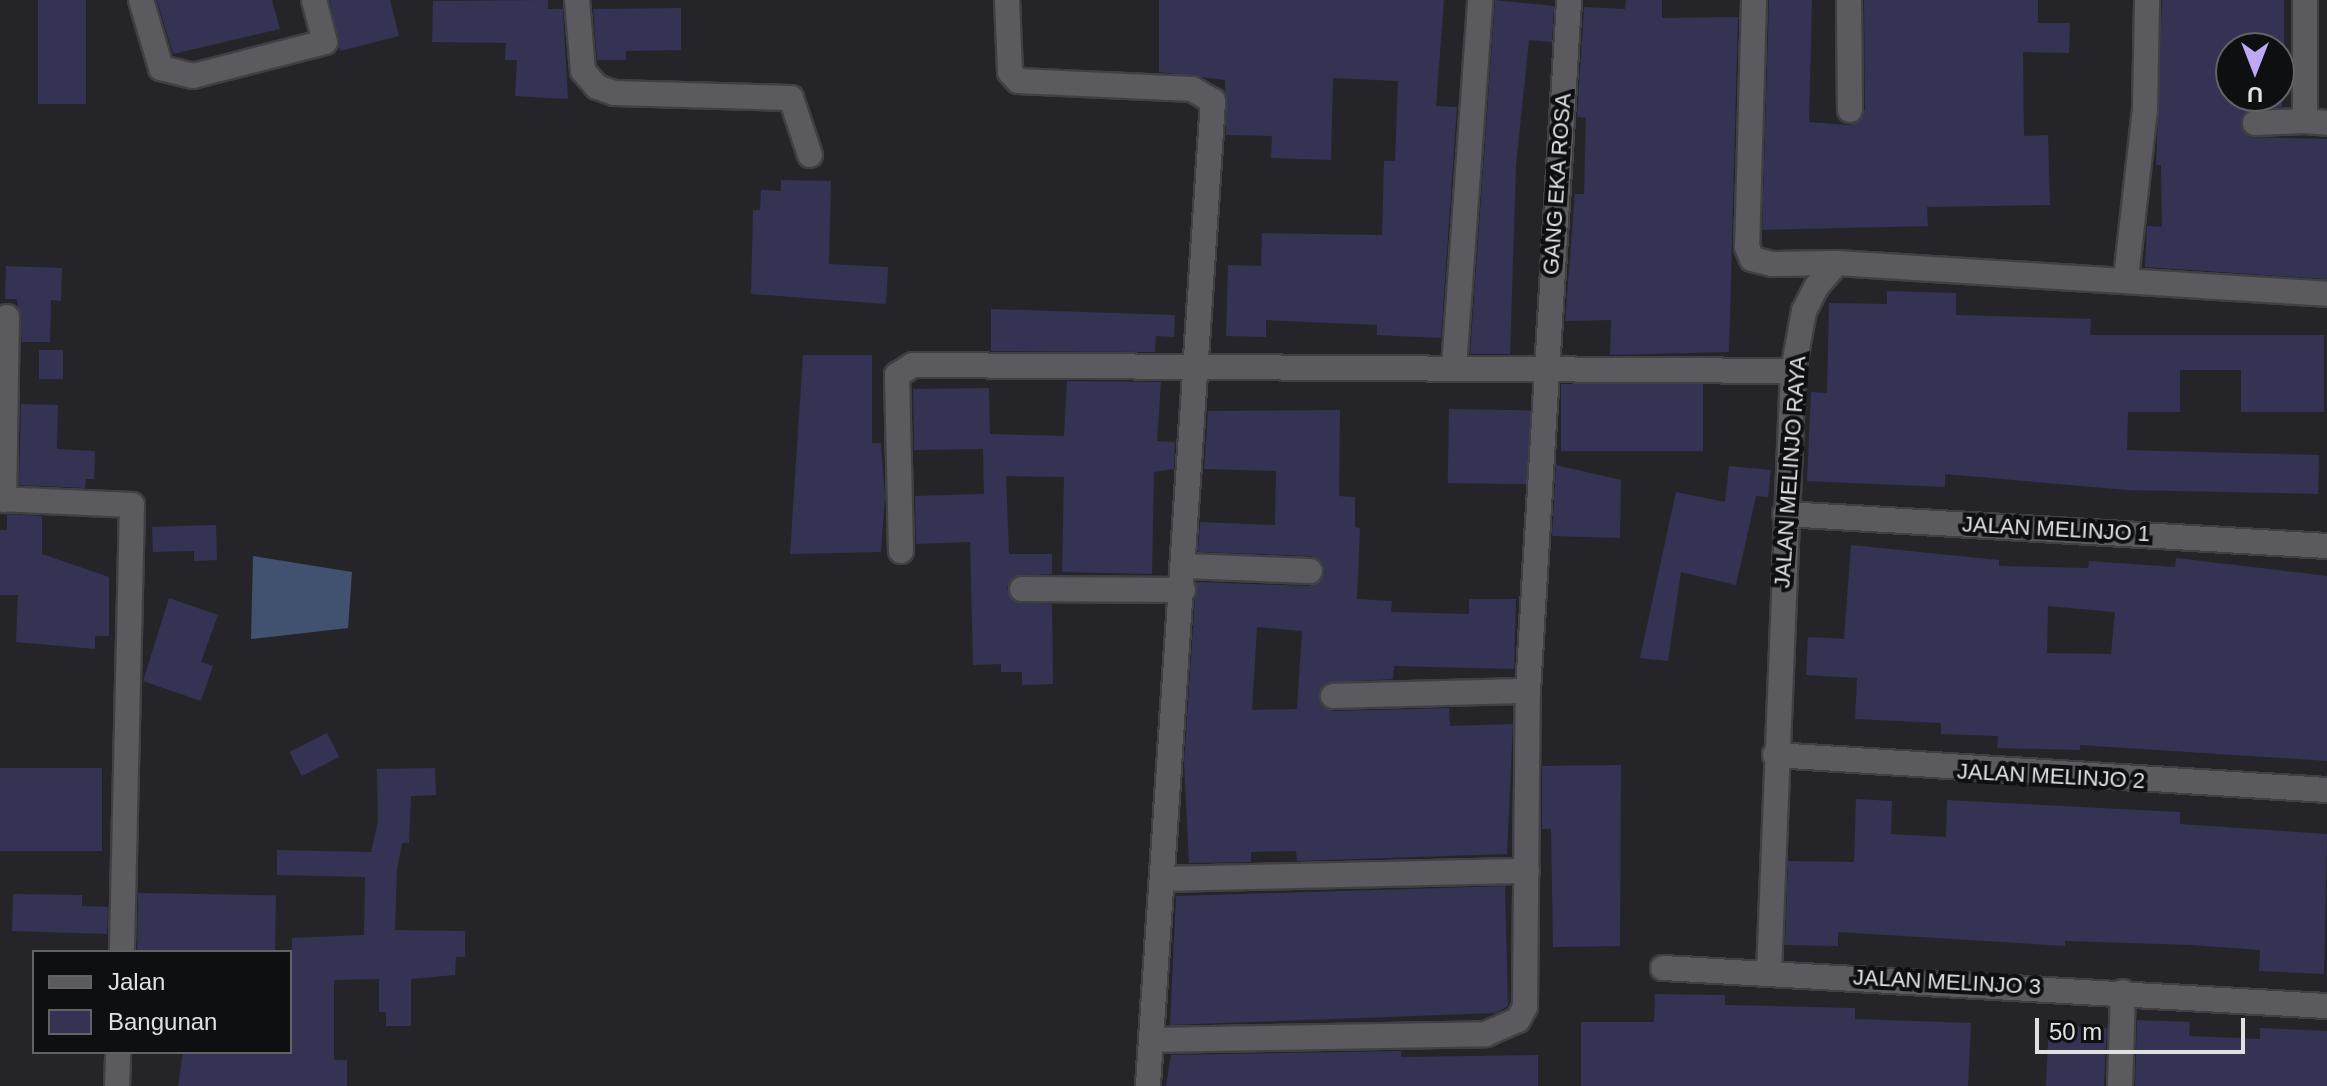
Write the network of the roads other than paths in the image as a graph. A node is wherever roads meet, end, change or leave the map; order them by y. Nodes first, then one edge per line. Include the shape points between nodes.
1 (141, 0) edge
2 (314, 0) edge
3 (577, 0) edge
4 (1007, 0) edge
5 (1480, 0) edge
6 (1569, 0) edge
7 (1754, 0) edge
8 (1849, 0) edge
9 (2147, 0) edge
10 (2305, 0) edge
11 (1850, 110) dead end
12 (2316, 122) edge
13 (2255, 123) dead end
14 (810, 155) dead end
15 (1837, 263) junction
16 (2126, 278) junction
17 (2327, 294) edge
18 (7, 317) dead end
19 (1193, 366) junction
20 (1454, 367) junction
21 (1545, 367) junction
22 (1793, 371) junction
23 (2, 500) edge
24 (1785, 514) junction
25 (2327, 546) edge
26 (901, 551) dead end
27 (1184, 566) junction
28 (1310, 571) dead end
29 (1022, 589) dead end
30 (1183, 590) junction
31 (1528, 691) junction
32 (1333, 696) dead end
33 (1775, 755) junction
34 (2327, 790) edge
35 (1527, 871) junction
36 (1163, 879) junction
37 (122, 950) edge
38 (1663, 968) dead end
39 (1769, 973) junction
40 (2123, 992) junction
41 (2327, 1006) edge
42 (1152, 1040) junction
43 (118, 1054) edge
44 (117, 1086) edge
45 (1148, 1086) edge
46 (2120, 1086) edge

1 - 2 street via 161,68 193,76 325,42
3 - 14 street via 583,71 597,87 614,93 791,98
4 - 19 street via 1010,72 1018,81 1192,89 1213,101
5 - 20 street
6 - 21 street, GANG EKA ROSA
7 - 15 street via 1747,247 1752,259 1772,264
8 - 11 street
9 - 16 street via 2145,108
10 - 12 street
12 - 13 street
15 - 16 street
15 - 22 street, JALAN MELINJO RAYA via 1804,311
16 - 17 street
18 - 23 street
19 - 20 street
19 - 26 street via 904,369 897,375
19 - 27 street
20 - 21 street
21 - 22 street
21 - 31 street, GANG EKA ROSA
22 - 24 street, JALAN MELINJO RAYA
23 - 37 street via 132,505
24 - 25 street, JALAN MELINJO 1
24 - 33 street, JALAN MELINJO RAYA
27 - 28 street
27 - 30 street
29 - 30 street
30 - 36 street
31 - 32 street
31 - 35 street, GANG EKA ROSA
33 - 34 street, JALAN MELINJO 2
33 - 39 street, JALAN MELINJO RAYA
35 - 36 street
35 - 42 street, GANG EKA ROSA via 1528,993 1518,1020 1505,1029
36 - 42 street
38 - 39 street, JALAN MELINJO 3
39 - 40 street, JALAN MELINJO 3
40 - 41 street, JALAN MELINJO 3
40 - 46 street
42 - 45 street
43 - 44 street

